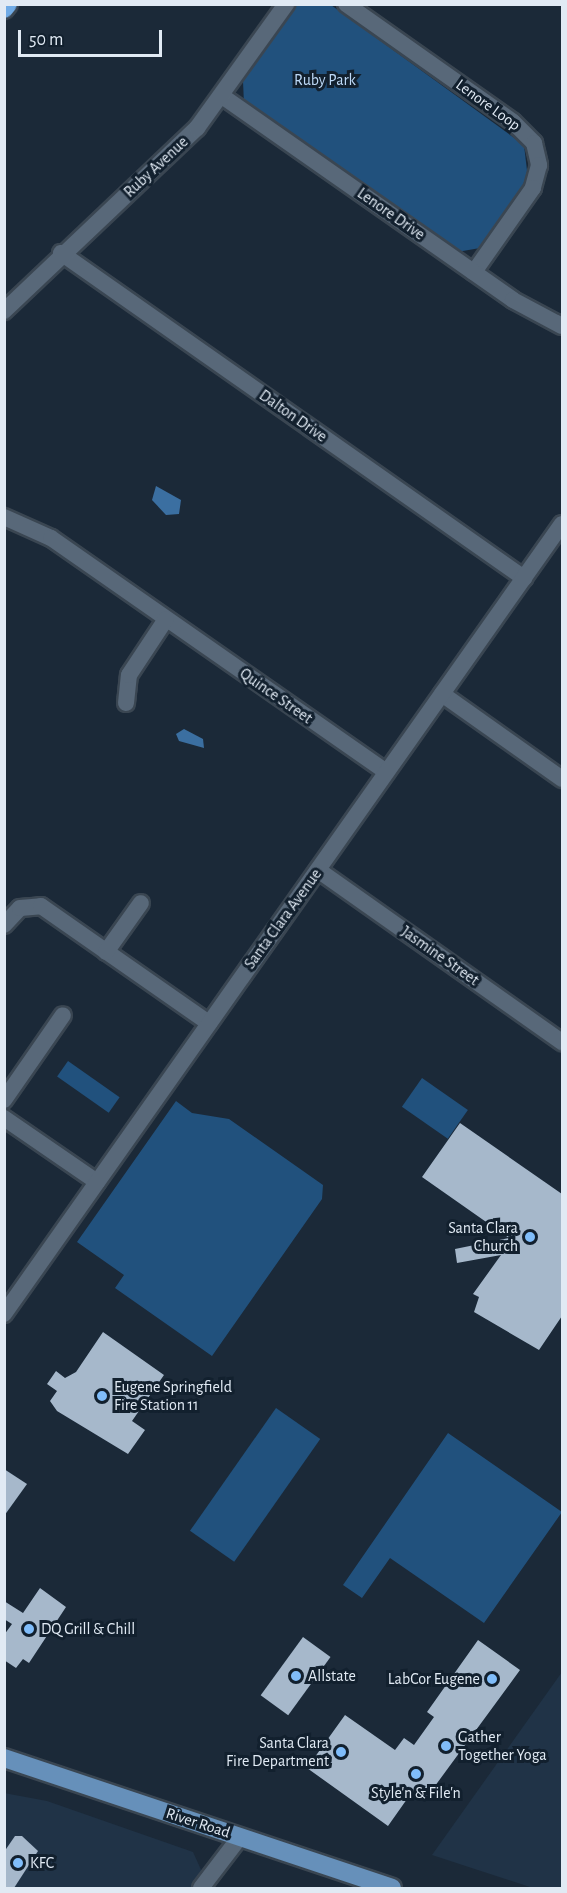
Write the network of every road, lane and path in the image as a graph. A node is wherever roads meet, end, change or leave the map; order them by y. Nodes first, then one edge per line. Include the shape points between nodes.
1 (8, 4) edge
2 (286, 4) edge
3 (346, 4) edge
4 (4, 9) edge
5 (222, 96) junction
6 (62, 253) junction
7 (474, 272) junction
8 (4, 311) edge
9 (562, 327) edge
10 (4, 517) edge
11 (562, 524) edge
12 (524, 578) junction
13 (166, 619) junction
14 (442, 694) junction
15 (126, 703) dead end
16 (387, 772) junction
17 (562, 779) edge
18 (318, 870) junction
19 (141, 903) dead end
20 (4, 925) edge
21 (106, 952) junction
22 (63, 1015) dead end
23 (209, 1023) junction
24 (562, 1042) edge
25 (4, 1100) edge
26 (4, 1118) edge
27 (97, 1182) junction
28 (4, 1314) edge
29 (4, 1758) edge
30 (240, 1837) junction
31 (201, 1888) edge
32 (392, 1888) edge

1 - 4 highway
2 - 5 street, Ruby Avenue
3 - 7 street, Lenore Loop via 513,122 534,143 539,165 533,188
5 - 6 street, Ruby Avenue via 184,141
5 - 7 street, Lenore Drive
6 - 8 street, Ruby Avenue
6 - 12 street, Dalton Drive
7 - 9 street, Lenore Drive
10 - 13 street, Quince Street via 51,538
11 - 12 street, Santa Clara Avenue
12 - 14 street, Santa Clara Avenue
13 - 15 street via 129,675
13 - 16 street, Quince Street
14 - 16 street, Santa Clara Avenue
14 - 17 street
16 - 18 street, Santa Clara Avenue
18 - 23 street, Santa Clara Avenue
18 - 24 street, Jasmine Street
19 - 21 street
20 - 21 street via 20,908 37,904
21 - 23 street
22 - 25 street
23 - 27 street, Santa Clara Avenue
26 - 27 street
27 - 28 street, Santa Clara Avenue
29 - 30 main road, River Road
30 - 31 street
30 - 32 main road, River Road

